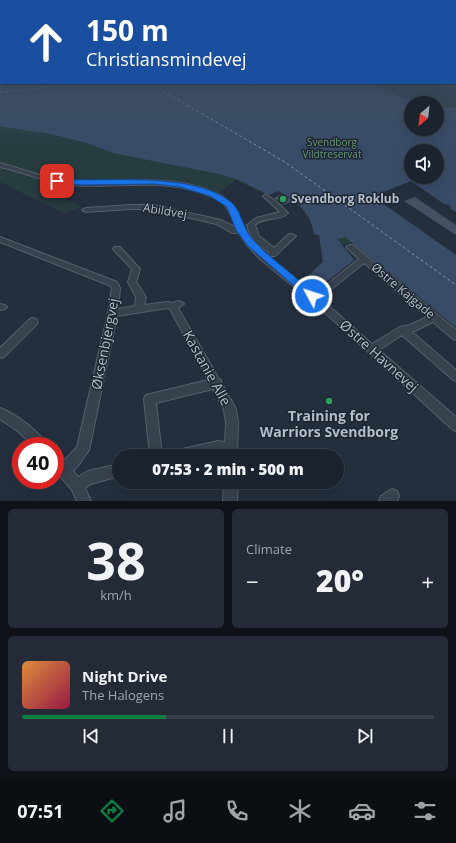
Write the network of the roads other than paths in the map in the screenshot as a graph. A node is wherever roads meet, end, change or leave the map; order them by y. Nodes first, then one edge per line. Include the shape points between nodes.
1 (0, 165) edge
2 (266, 196) dead end
3 (86, 210) dead end
4 (241, 230) junction
5 (292, 236) dead end
6 (0, 239) edge
7 (350, 247) dead end
8 (117, 249) dead end
9 (274, 252) junction
10 (266, 257) junction
11 (364, 259) junction
12 (314, 298) junction
13 (140, 309) junction
14 (113, 314) junction
15 (434, 317) junction
16 (33, 322) dead end
17 (403, 330) junction
18 (456, 336) edge
19 (372, 349) junction
20 (0, 354) edge
21 (456, 376) edge
22 (217, 383) junction
23 (0, 413) edge
24 (456, 425) edge
25 (32, 437) edge
26 (155, 449) edge
27 (209, 449) edge
28 (223, 449) edge
29 (231, 449) edge
30 (64, 470) joint
31 (112, 472) edge
32 (77, 485) junction
33 (231, 489) edge
34 (84, 501) edge
35 (230, 501) edge

1 - 4 street, Østre Havnevej via 57,181 154,182 192,188 225,201 234,211
2 - 9 street via 284,213 280,216 258,219 251,225 262,244
3 - 4 street, Abildvej via 153,207
4 - 10 street, Østre Havnevej via 251,244
5 - 9 street
6 - 14 street, Øksenbjergvej via 114,284 116,288
7 - 11 street, Østre Kajgade
8 - 13 street via 136,269 132,282 141,297
9 - 10 street
10 - 12 street, Østre Havnevej
11 - 12 street
11 - 15 street, Østre Kajgade
12 - 19 street, Østre Havnevej
13 - 14 street
13 - 22 street, Kastanie Alle via 176,305
14 - 30 street, Øksenbjergvej via 83,450
15 - 17 street
15 - 18 street, Østre Kajgade
16 - 20 street
17 - 19 street
17 - 21 street
19 - 24 street, Østre Havnevej
22 - 26 street via 150,399
22 - 29 street, Kastanie Alle via 230,409
23 - 25 street
27 - 28 street
30 - 32 street
31 - 32 street via 88,478
32 - 34 street
33 - 35 street

